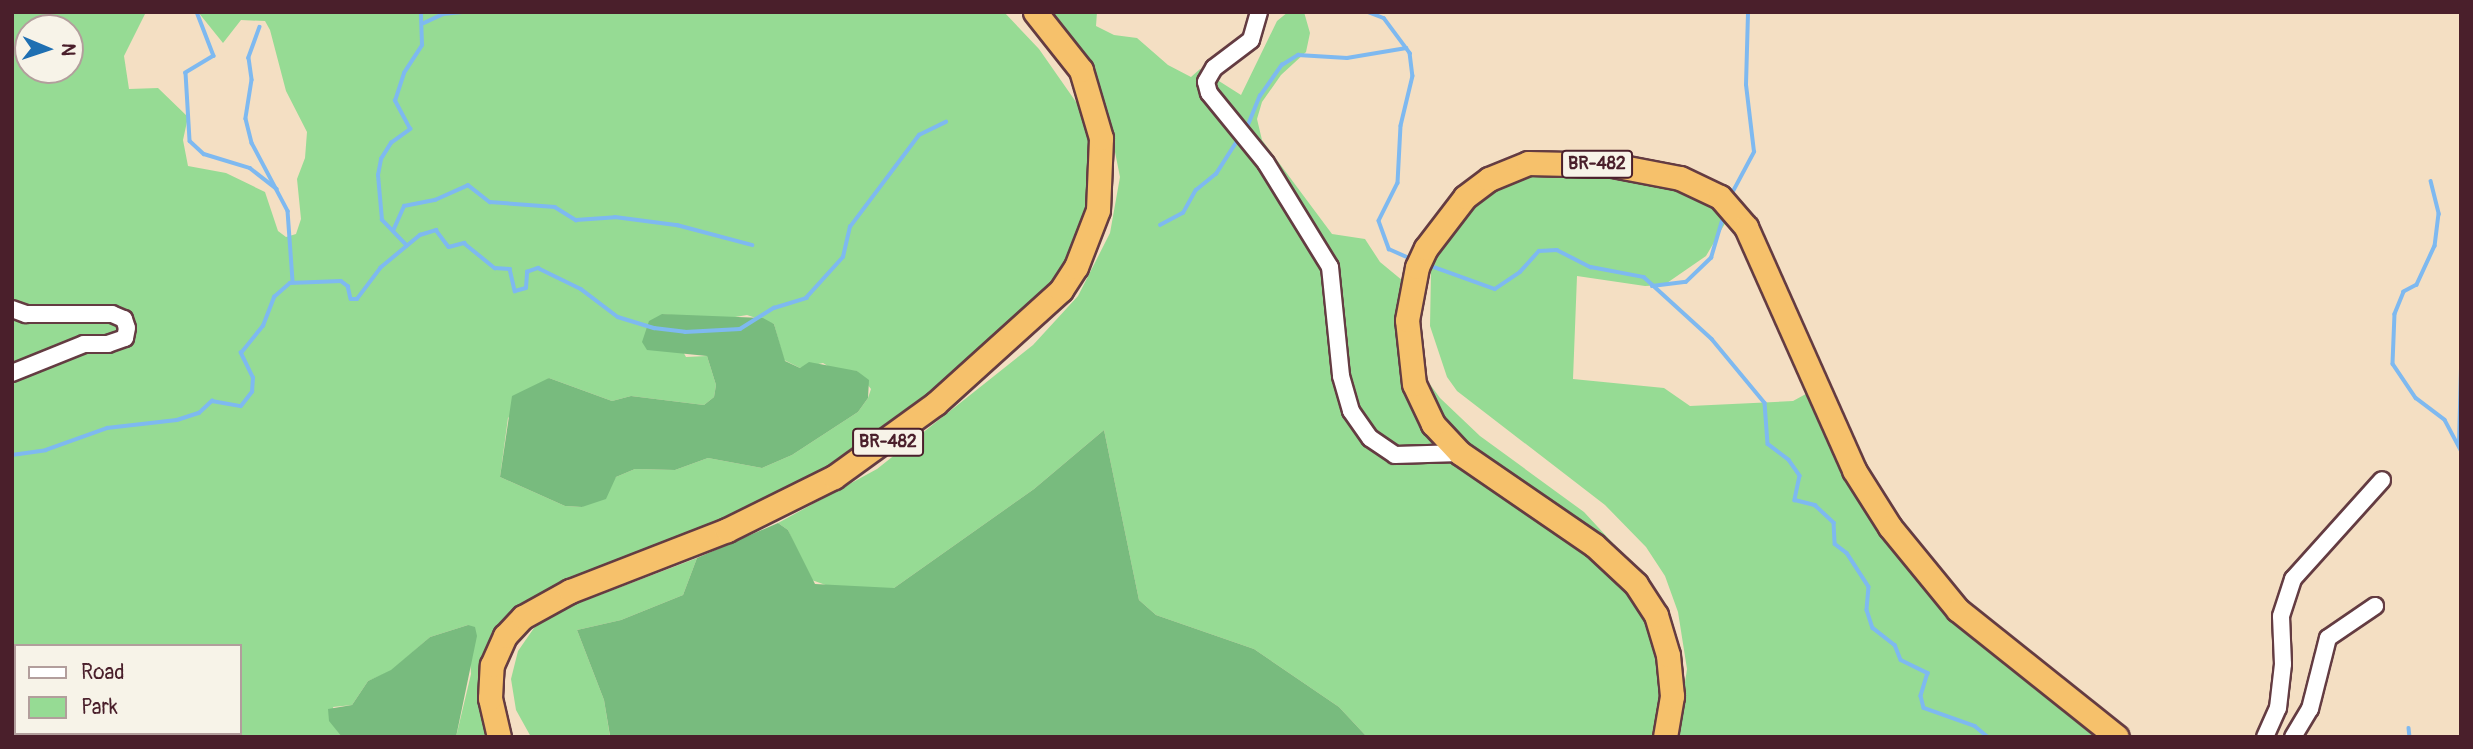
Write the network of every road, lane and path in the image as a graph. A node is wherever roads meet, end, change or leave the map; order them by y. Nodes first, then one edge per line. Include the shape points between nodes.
1 (1035, 12) edge
2 (1259, 12) edge
3 (12, 309) edge
4 (12, 373) edge
5 (1461, 453) junction
6 (2382, 480) dead end
7 (2375, 606) dead end
8 (499, 737) edge
9 (1665, 737) edge
10 (2117, 737) edge
11 (2265, 737) edge
12 (2293, 737) edge

1 - 8 highway, BR-482 via 1081,71 1101,138 1098,209 1076,267 1061,290 935,404 834,477 753,519 561,595 523,617 505,636 492,665 490,698
2 - 5 street via 1251,40 1214,68 1206,82 1209,93 1266,163 1330,267 1341,376 1351,411 1370,438 1395,455
3 - 4 street via 26,314 113,314 124,319 127,328 125,338 108,344 83,344
5 - 9 highway, BR-482 via 1594,545 1636,584 1656,615 1668,655 1672,696
5 - 10 highway, BR-482 via 1433,424 1421,402 1406,336 1417,267 1449,214 1489,179 1528,163 1600,164 1689,181 1720,197 1745,227 1854,470 1890,527 1958,610
6 - 11 street via 2293,579 2281,616 2283,664 2278,708
7 - 12 street via 2328,638 2310,709

